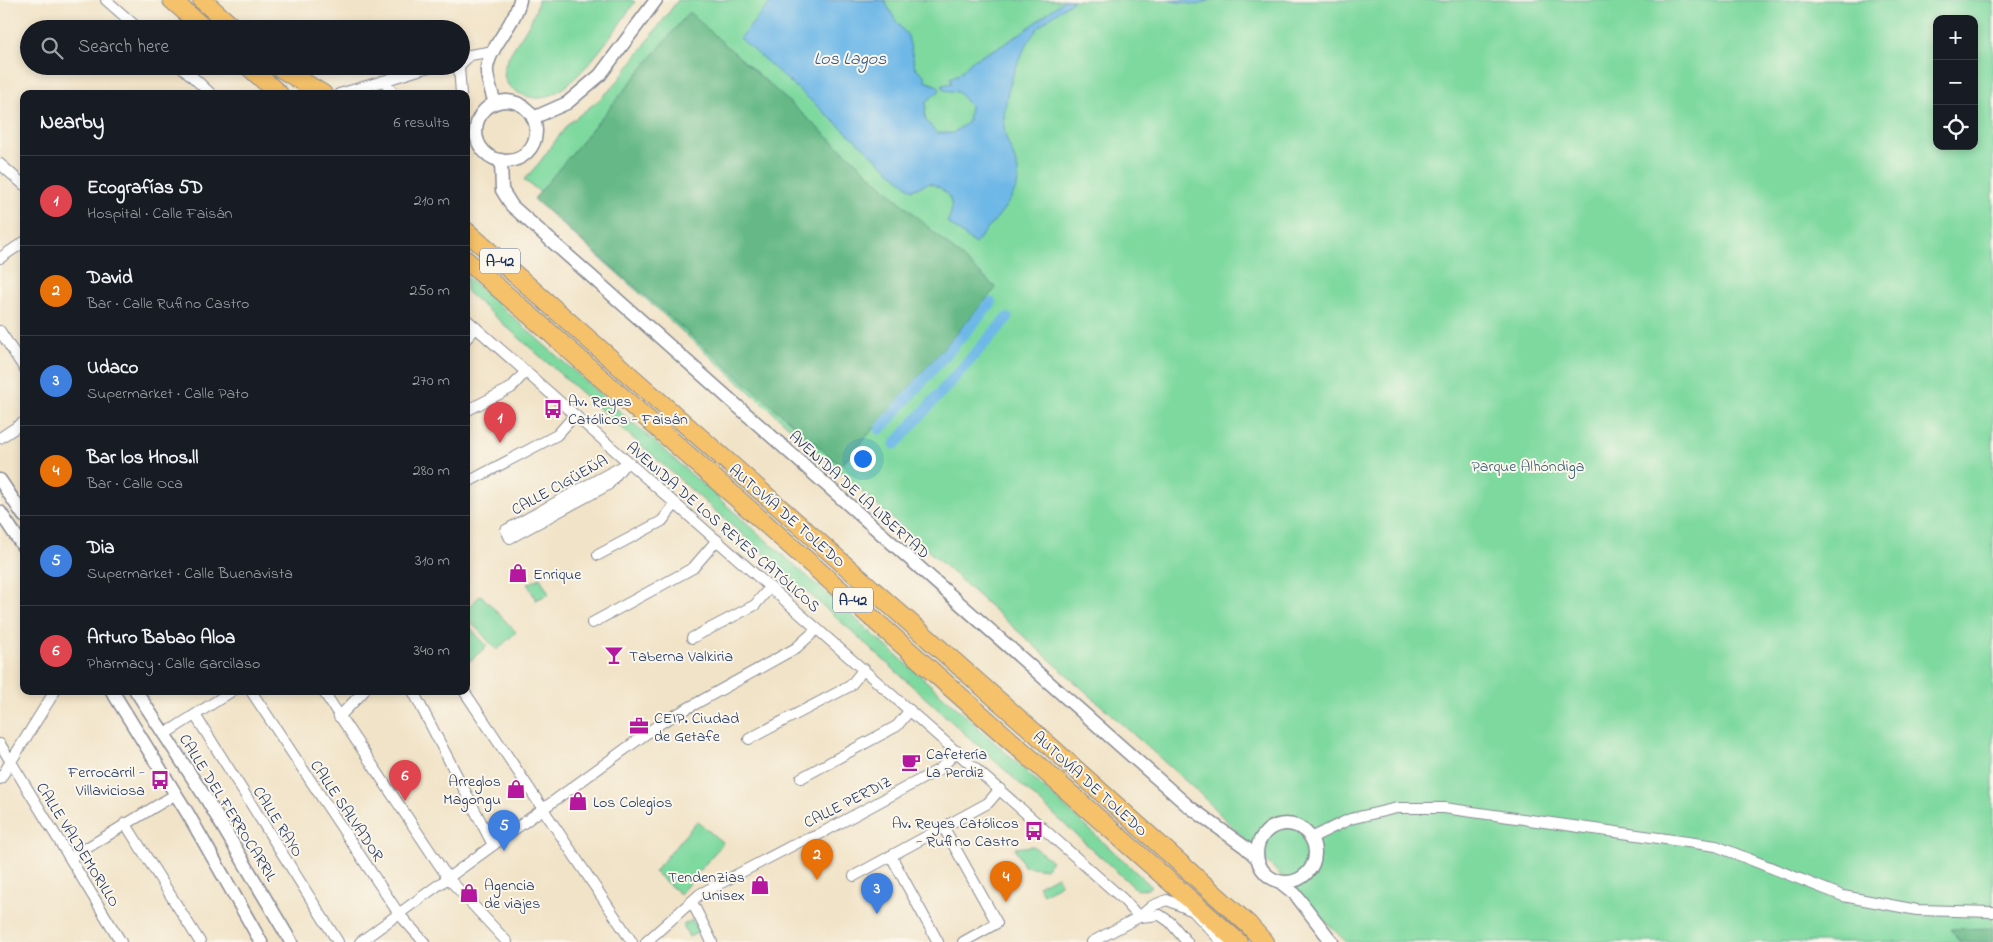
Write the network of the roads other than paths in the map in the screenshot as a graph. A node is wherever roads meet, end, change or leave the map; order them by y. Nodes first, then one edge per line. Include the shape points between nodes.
1 (106, 0) edge
2 (172, 0) edge
3 (202, 0) edge
4 (520, 0) edge
5 (656, 0) edge
6 (129, 20) edge
7 (195, 20) edge
8 (224, 20) edge
9 (494, 51) junction
10 (470, 55) edge
11 (190, 75) edge
12 (252, 75) edge
13 (257, 75) edge
14 (287, 75) edge
15 (292, 75) edge
16 (403, 75) edge
17 (460, 75) edge
18 (383, 81) junction
19 (206, 90) edge
20 (262, 90) edge
21 (274, 90) edge
22 (304, 90) edge
23 (316, 90) edge
24 (353, 90) edge
25 (391, 90) edge
26 (460, 90) edge
27 (495, 103) junction
28 (533, 118) junction
29 (501, 160) junction
30 (0, 164) edge
31 (20, 182) edge
32 (470, 235) edge
33 (20, 245) edge
34 (0, 258) edge
35 (470, 264) edge
36 (470, 323) edge
37 (476, 328) junction
38 (0, 331) edge
39 (470, 335) edge
40 (20, 362) edge
41 (526, 371) junction
42 (470, 410) edge
43 (575, 415) junction
44 (20, 425) edge
45 (0, 438) edge
46 (627, 464) junction
47 (0, 480) edge
48 (470, 481) edge
49 (676, 504) junction
50 (20, 510) edge
51 (0, 512) edge
52 (5, 529) edge
53 (717, 540) junction
54 (20, 544) edge
55 (598, 555) dead end
56 (770, 587) junction
57 (592, 623) dead end
58 (817, 628) junction
59 (692, 638) dead end
60 (864, 669) junction
61 (53, 695) edge
62 (114, 695) edge
63 (139, 695) edge
64 (226, 695) edge
65 (254, 695) edge
66 (326, 695) edge
67 (360, 695) edge
68 (415, 695) edge
69 (467, 695) edge
70 (910, 710) junction
71 (195, 715) junction
72 (339, 717) junction
73 (165, 734) junction
74 (749, 739) dead end
75 (0, 744) edge
76 (957, 751) junction
77 (10, 763) junction
78 (801, 778) dead end
79 (0, 779) edge
80 (1000, 789) junction
81 (176, 794) junction
82 (543, 808) junction
83 (125, 823) junction
84 (944, 828) junction
85 (1266, 832) junction
86 (1226, 833) junction
87 (1311, 838) junction
88 (493, 845) junction
89 (891, 856) junction
90 (70, 858) junction
91 (1257, 858) junction
92 (1306, 874) junction
93 (854, 876) dead end
94 (448, 878) junction
95 (1280, 882) junction
96 (692, 902) junction
97 (1309, 910) junction
98 (1993, 912) edge
99 (399, 914) junction
100 (1139, 917) junction
101 (1098, 941) edge
102 (122, 942) edge
103 (200, 942) edge
104 (261, 942) edge
105 (291, 942) edge
106 (338, 942) edge
107 (360, 942) edge
108 (424, 942) edge
109 (507, 942) edge
110 (632, 942) edge
111 (646, 942) edge
112 (712, 942) edge
113 (938, 942) edge
114 (962, 942) edge
115 (1187, 942) edge
116 (1222, 942) edge
117 (1238, 942) edge
118 (1264, 942) edge
119 (1332, 942) edge

1 - 6 street
2 - 7 highway
3 - 8 highway
4 - 9 street via 518,11
5 - 28 street via 600,75 567,103
9 - 10 street
9 - 27 street via 487,68
11 - 19 street
12 - 20 highway
13 - 21 highway
14 - 22 highway
15 - 23 highway
16 - 18 street
17 - 26 street
18 - 24 street
18 - 25 street
27 - 28 street via 515,102
27 - 29 street via 481,114 476,130 477,140 490,156
28 - 29 street via 536,131 530,149 514,160
29 - 86 street, AVENIDA DE LA LIBERTAD via 502,190 518,212 1187,805
30 - 31 street
32 - 118 highway, AUTOVÍA DE TOLEDO / A-42 via 1042,738
33 - 34 street
35 - 117 highway, AUTOVÍA DE TOLEDO / A-42
36 - 37 street, AVENIDA DE LOS REYES CATÓLICOS
37 - 39 street
37 - 41 street, AVENIDA DE LOS REYES CATÓLICOS
38 - 40 street
41 - 42 street via 511,388
41 - 43 street, AVENIDA DE LOS REYES CATÓLICOS
43 - 46 street, AVENIDA DE LOS REYES CATÓLICOS
43 - 48 street via 556,435
44 - 45 street
46 - 46 street, CALLE CIGÜEÑA via 506,530 510,538 608,486
46 - 49 street, AVENIDA DE LOS REYES CATÓLICOS
47 - 50 street
49 - 53 street, AVENIDA DE LOS REYES CATÓLICOS
49 - 55 street via 662,521
51 - 52 street
52 - 54 street
53 - 56 street, AVENIDA DE LOS REYES CATÓLICOS
53 - 57 street via 693,568
56 - 58 street, AVENIDA DE LOS REYES CATÓLICOS
56 - 59 street via 755,604
58 - 60 street, AVENIDA DE LOS REYES CATÓLICOS
58 - 82 street via 796,648 661,722
60 - 70 street, AVENIDA DE LOS REYES CATÓLICOS
60 - 74 street via 850,686
61 - 77 street
62 - 81 street
63 - 73 street, CALLE DEL FERROCARRIL
64 - 71 street
65 - 99 street, CALLE SALVADOR
66 - 72 street
67 - 72 street
68 - 88 street
69 - 82 street
70 - 76 street, AVENIDA DE LOS REYES CATÓLICOS
70 - 78 street via 897,726
71 - 73 street
71 - 106 street, CALLE RAYO
72 - 94 street
73 - 105 street, CALLE DEL FERROCARRIL
75 - 77 street, CALLE VALDEMORILLO
76 - 80 street, AVENIDA DE LOS REYES CATÓLICOS
76 - 96 street, CALLE PERDIZ via 940,769 700,894
77 - 79 street
77 - 90 street, CALLE VALDEMORILLO
80 - 84 street via 988,802
80 - 100 street, AVENIDA DE LOS REYES CATÓLICOS
81 - 83 street
81 - 104 street
82 - 88 street
82 - 110 street
83 - 90 street
83 - 103 street
84 - 89 street
84 - 114 street via 997,923
85 - 86 street, AVENIDA DE LA LIBERTAD via 1247,839
85 - 87 street via 1281,824 1290,824
85 - 91 street via 1257,848
86 - 91 street, AVENIDA DE LA LIBERTAD
87 - 92 street via 1315,857
87 - 98 street via 1350,819 1397,808 1444,808 1716,846 1843,896 1917,910
88 - 94 street
89 - 93 street
89 - 113 street
90 - 102 street, CALLE VALDEMORILLO
91 - 95 street via 1265,874
92 - 95 street via 1298,880
92 - 97 street via 1303,888
94 - 99 street
94 - 109 street
95 - 97 street
96 - 111 street, CALLE PERDIZ
96 - 112 street
97 - 119 street
99 - 107 street
99 - 108 street, CALLE SALVADOR
100 - 101 street
100 - 115 street via 1160,915
100 - 116 street via 1152,906 1167,900 1193,911

